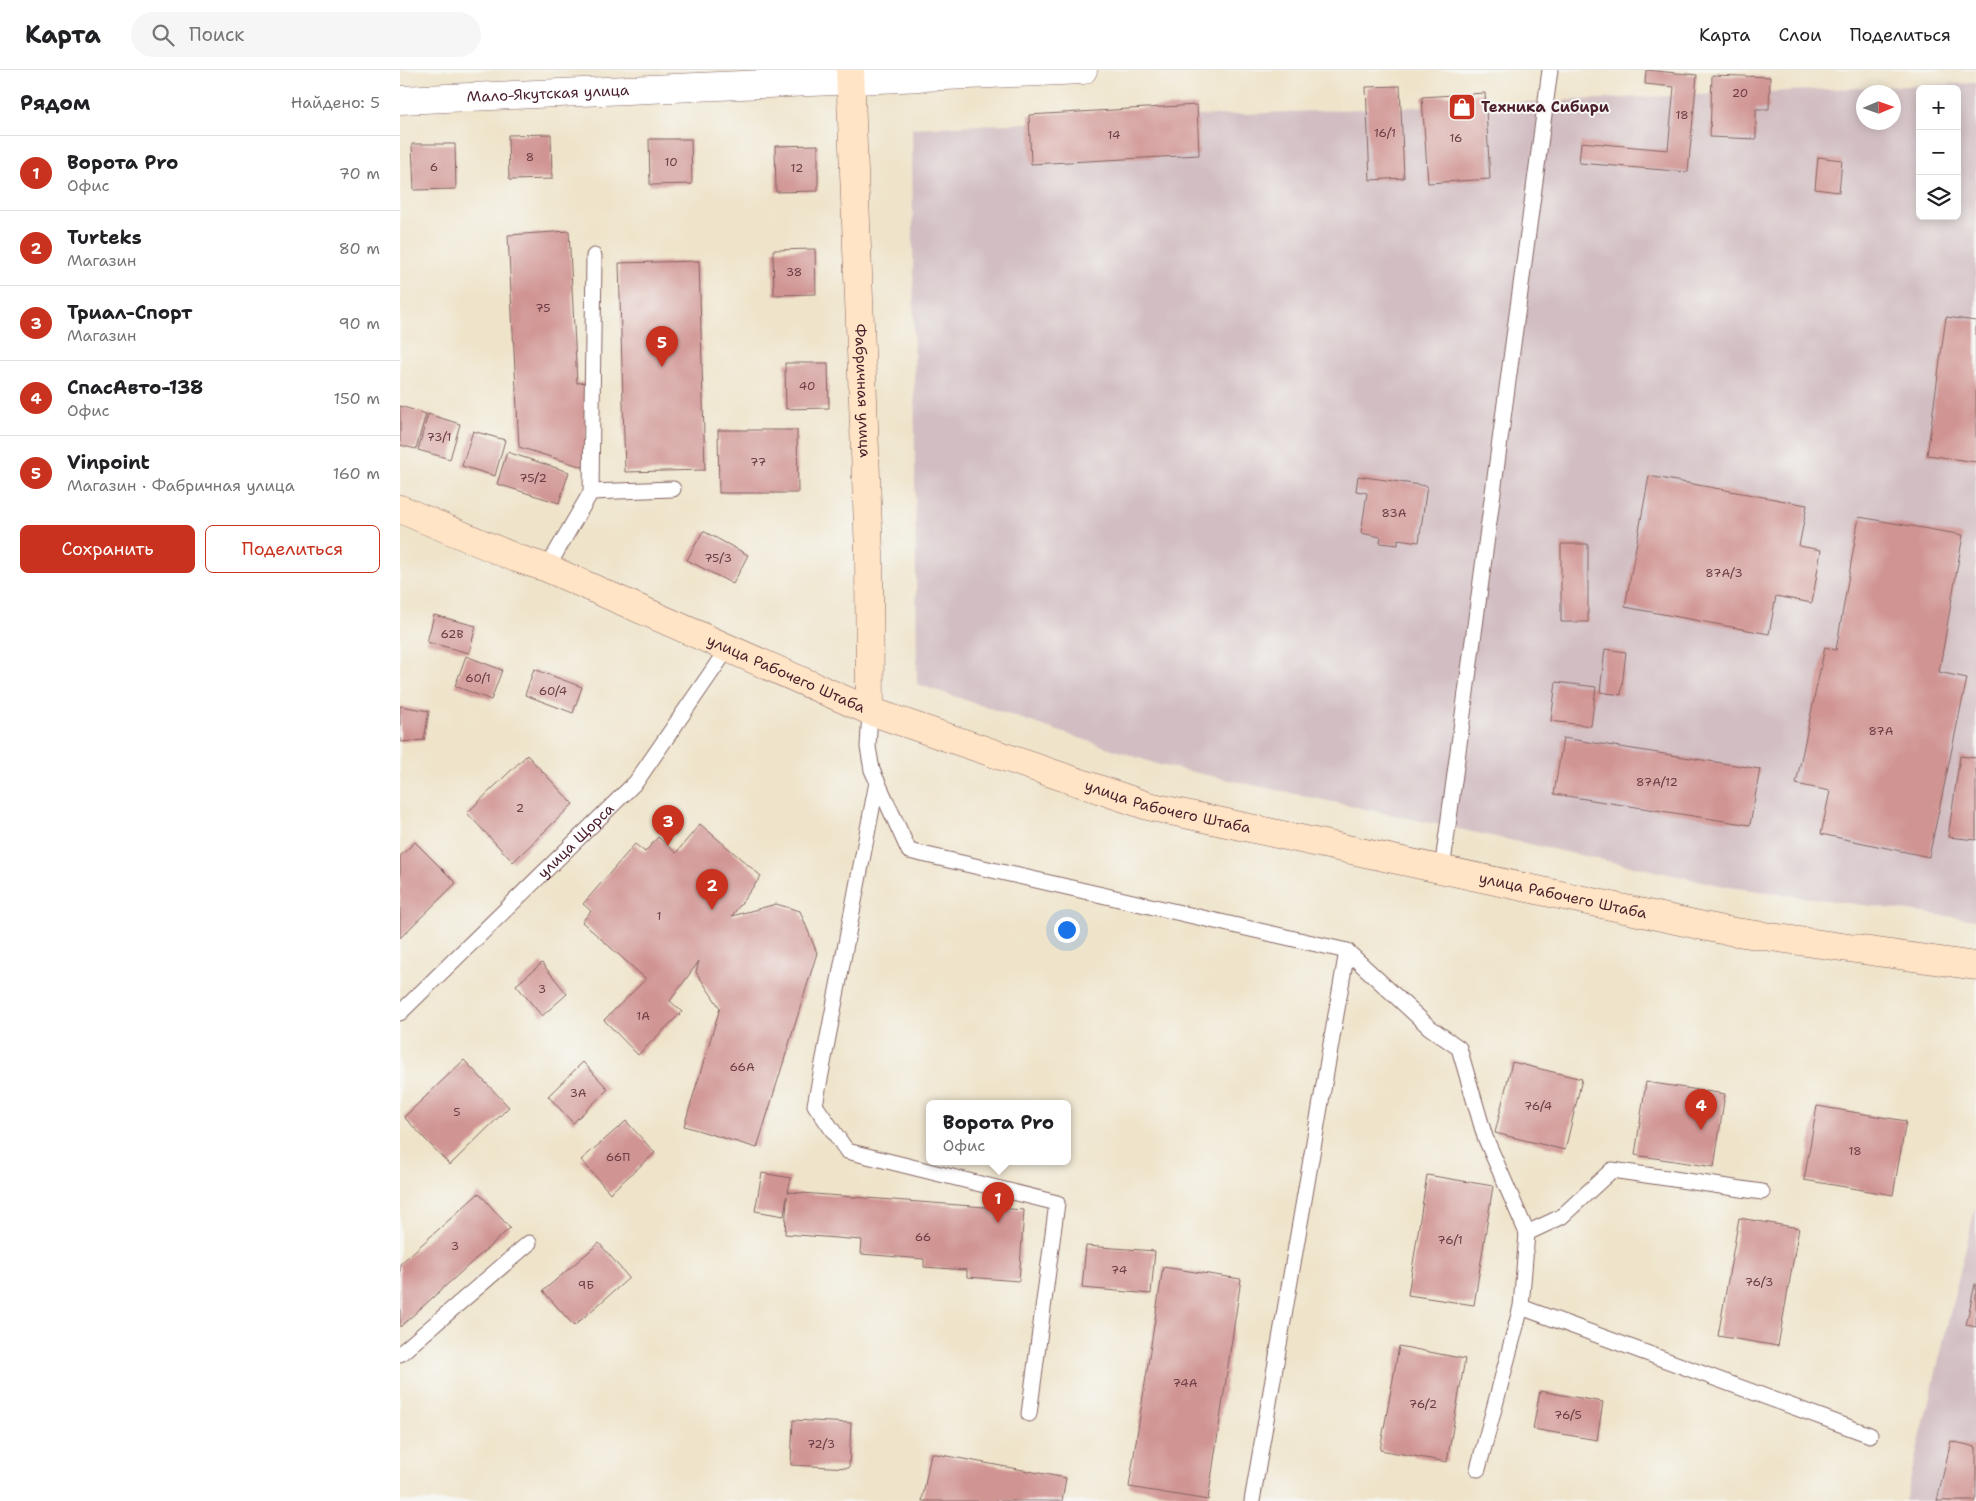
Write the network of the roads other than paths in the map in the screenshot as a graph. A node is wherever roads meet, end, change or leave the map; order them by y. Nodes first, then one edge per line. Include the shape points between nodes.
1 (1084, 70) edge
2 (1550, 70) edge
3 (851, 75) edge
4 (400, 100) edge
5 (594, 256) dead end
6 (673, 489) dead end
7 (592, 492) junction
8 (400, 509) edge
9 (400, 519) edge
10 (430, 522) junction
11 (547, 568) junction
12 (728, 648) junction
13 (870, 711) junction
14 (877, 782) junction
15 (1442, 870) junction
16 (1347, 951) junction
17 (1976, 966) edge
18 (400, 1013) edge
19 (1762, 1192) dead end
20 (1527, 1232) junction
21 (529, 1243) dead end
22 (1521, 1308) junction
23 (400, 1354) edge
24 (1028, 1414) dead end
25 (1870, 1435) dead end
26 (1478, 1469) dead end
27 (1252, 1501) edge

1 - 3 street, Мало-Якутская улица
2 - 15 lane
3 - 4 street, Мало-Якутская улица
3 - 13 main road, Фабричная улица via 869,553
5 - 7 lane
6 - 7 lane
7 - 11 lane
8 - 10 main road, улица Рабочего Штаба
9 - 10 main road
10 - 11 main road, улица Рабочего Штаба
11 - 12 main road, улица Рабочего Штаба
12 - 13 main road, улица Рабочего Штаба
12 - 18 lane, улица Щорса via 636,782
13 - 14 lane via 868,746
13 - 15 main road, улица Рабочего Штаба via 1148,806
14 - 16 lane via 909,851
14 - 24 lane via 815,1105 847,1151 1057,1203
15 - 17 main road, улица Рабочего Штаба via 1722,930
16 - 20 lane via 1429,1027 1459,1048 1485,1137
16 - 27 lane
19 - 20 lane via 1612,1170 1562,1216
20 - 22 lane
21 - 23 lane
22 - 25 lane
22 - 26 lane

